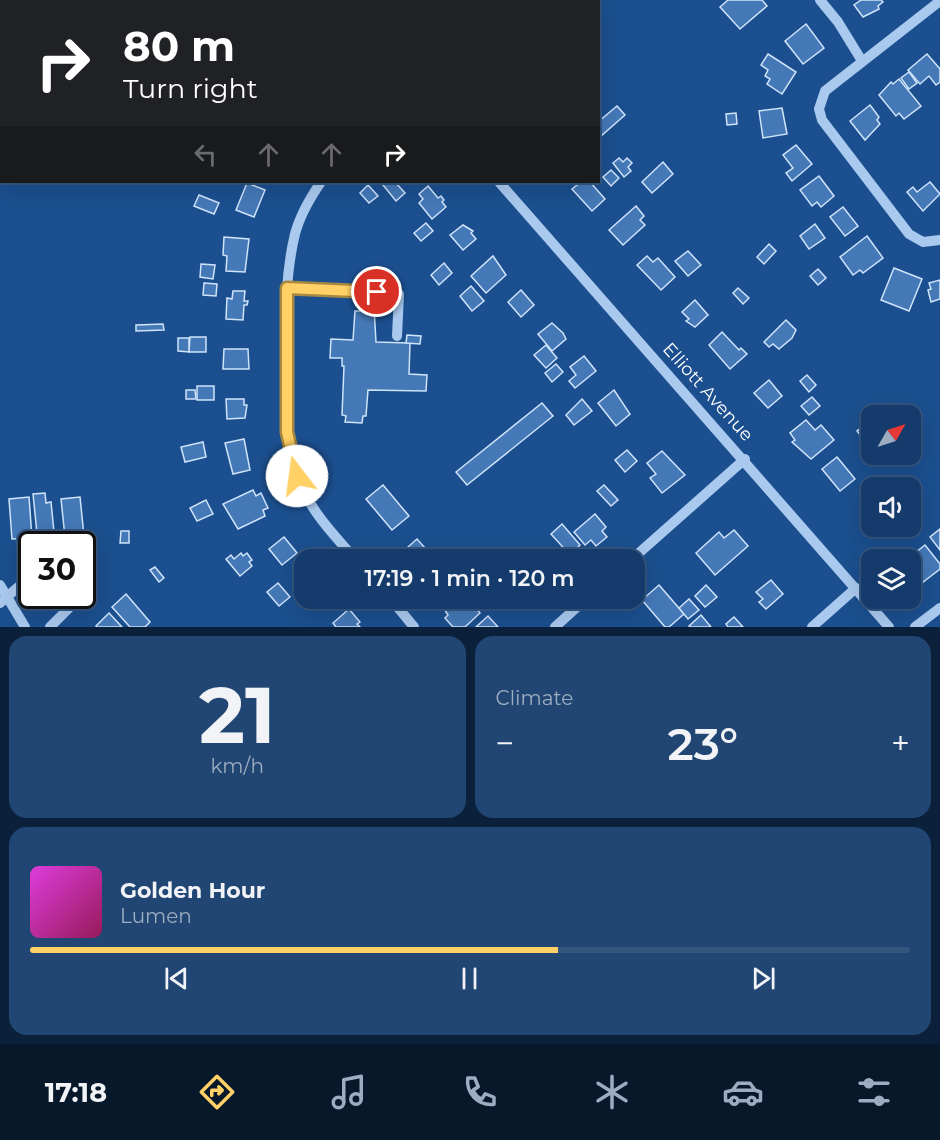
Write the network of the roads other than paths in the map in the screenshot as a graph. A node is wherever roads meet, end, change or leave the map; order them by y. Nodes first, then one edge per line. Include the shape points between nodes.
1 (820, 0) edge
2 (940, 2) edge
3 (862, 61) junction
4 (320, 183) edge
5 (500, 183) edge
6 (940, 240) edge
7 (287, 288) junction
8 (398, 336) dead end
9 (745, 459) junction
10 (346, 549) edge
11 (643, 549) edge
12 (0, 585) edge
13 (18, 587) edge
14 (856, 588) junction
15 (3, 600) edge
16 (940, 608) edge
17 (68, 609) edge
18 (399, 609) edge
19 (575, 609) edge
20 (25, 627) edge
21 (50, 627) edge
22 (414, 627) edge
23 (555, 627) edge
24 (812, 627) edge
25 (889, 627) edge
26 (915, 627) edge

1 - 3 street
2 - 3 street
3 - 6 street via 826,90 820,99 822,120 909,234 923,242
4 - 7 street via 296,232
5 - 9 street, Elliott Avenue
7 - 8 street via 399,294
7 - 10 street via 287,432 291,457 305,495
9 - 11 street
9 - 14 street, Elliott Avenue
12 - 15 street
13 - 15 street
14 - 24 street
14 - 25 street, Elliott Avenue
15 - 20 street
16 - 26 street
17 - 21 street
18 - 22 street
19 - 23 street

